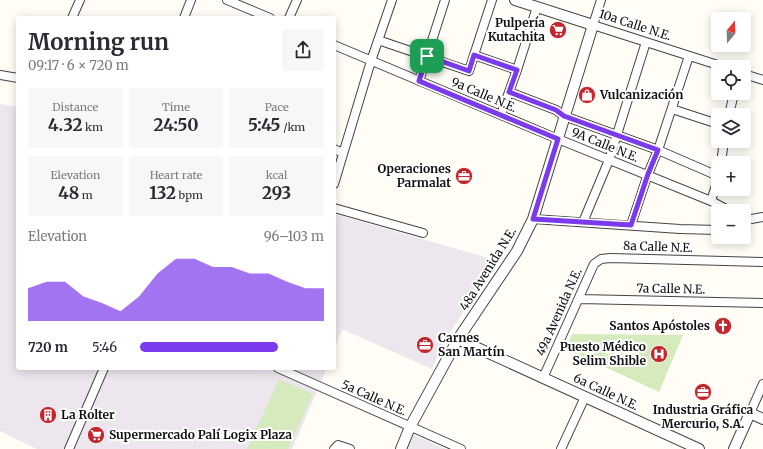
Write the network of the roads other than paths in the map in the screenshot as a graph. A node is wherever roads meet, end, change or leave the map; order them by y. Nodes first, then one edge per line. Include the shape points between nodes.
1 (80, 0) edge
2 (191, 0) edge
3 (227, 0) edge
4 (297, 0) edge
5 (392, 0) edge
6 (445, 0) edge
7 (492, 0) edge
8 (515, 0) edge
9 (601, 0) edge
10 (537, 7) junction
11 (73, 16) edge
12 (185, 16) edge
13 (265, 16) edge
14 (290, 16) edge
15 (593, 25) junction
16 (378, 40) junction
17 (646, 42) junction
18 (336, 46) edge
19 (474, 55) junction
20 (427, 56) junction
21 (689, 56) junction
22 (371, 61) junction
23 (711, 63) edge
24 (517, 70) junction
25 (0, 75) edge
26 (751, 76) edge
27 (16, 78) edge
28 (763, 80) edge
29 (419, 81) junction
30 (509, 92) junction
31 (672, 109) junction
32 (501, 115) junction
33 (564, 116) junction
34 (711, 122) edge
35 (617, 135) junction
36 (558, 139) junction
37 (336, 150) edge
38 (658, 150) junction
39 (343, 153) junction
40 (609, 160) junction
41 (711, 173) edge
42 (648, 174) junction
43 (336, 177) edge
44 (713, 196) edge
45 (711, 201) junction
46 (717, 204) edge
47 (336, 209) edge
48 (763, 217) edge
49 (533, 219) junction
50 (751, 219) edge
51 (583, 222) junction
52 (631, 225) junction
53 (711, 230) edge
54 (423, 233) dead end
55 (601, 259) joint
56 (763, 262) edge
57 (579, 299) junction
58 (763, 302) edge
59 (458, 339) junction
60 (103, 370) edge
61 (282, 370) edge
62 (543, 378) junction
63 (763, 384) edge
64 (585, 397) junction
65 (750, 413) junction
66 (763, 419) edge
67 (410, 427) junction
68 (69, 449) edge
69 (334, 449) edge
70 (350, 449) edge
71 (401, 449) edge
72 (461, 449) edge
73 (561, 449) edge
74 (699, 449) edge
75 (734, 449) edge

1 - 11 street
2 - 12 street
3 - 13 street
4 - 14 street
5 - 16 street
6 - 20 street
7 - 19 street
8 - 10 street, 10a Calle N.E.
9 - 15 street, 48a Avenida N.E.
10 - 15 street, 10a Calle N.E.
10 - 24 street
15 - 17 street, 10a Calle N.E.
15 - 33 street, 48a Avenida N.E.
16 - 20 street
16 - 22 street
17 - 21 street, 10a Calle N.E.
17 - 35 street
18 - 22 street, 9a Calle N.E.
19 - 20 street via 469,71
19 - 24 street
20 - 29 street
21 - 23 street, 10a Calle N.E.
21 - 31 street
22 - 29 street, 9a Calle N.E.
22 - 39 street
24 - 30 street
25 - 27 street
26 - 28 street
29 - 32 street, 9a Calle N.E.
30 - 32 street
30 - 33 street via 556,110
31 - 34 street
31 - 38 street
32 - 36 street, 9a Calle N.E.
33 - 35 street
33 - 36 street, 48a Avenida N.E.
35 - 38 street
35 - 40 street
36 - 40 street, 9A Calle N.E.
36 - 49 street, 48a Avenida N.E.
37 - 39 street
38 - 41 street
38 - 42 street
39 - 43 street
40 - 42 street, 9A Calle N.E.
40 - 51 street
42 - 45 street, 9A Calle N.E.
42 - 52 street
44 - 45 street
45 - 46 street
47 - 54 street
48 - 50 street
49 - 51 street
49 - 59 street, 48a Avenida N.E. via 517,251
51 - 52 street
52 - 53 street
55 - 56 street, 8a Calle N.E.
55 - 57 street, 49a Avenida N.E. via 594,264
57 - 58 street, 7a Calle N.E.
57 - 62 street, 49a Avenida N.E.
59 - 62 street, 6a Calle N.E.
59 - 67 street, 48a Avenida N.E.
60 - 68 street
61 - 67 street, 5a Calle N.E.
62 - 64 street, 6a Calle N.E.
63 - 65 street
64 - 73 street
64 - 74 street, 6a Calle N.E.
65 - 66 street
65 - 75 street
67 - 71 street, 48a Avenida N.E.
67 - 72 street, 5a Calle N.E.
69 - 70 street via 338,445

